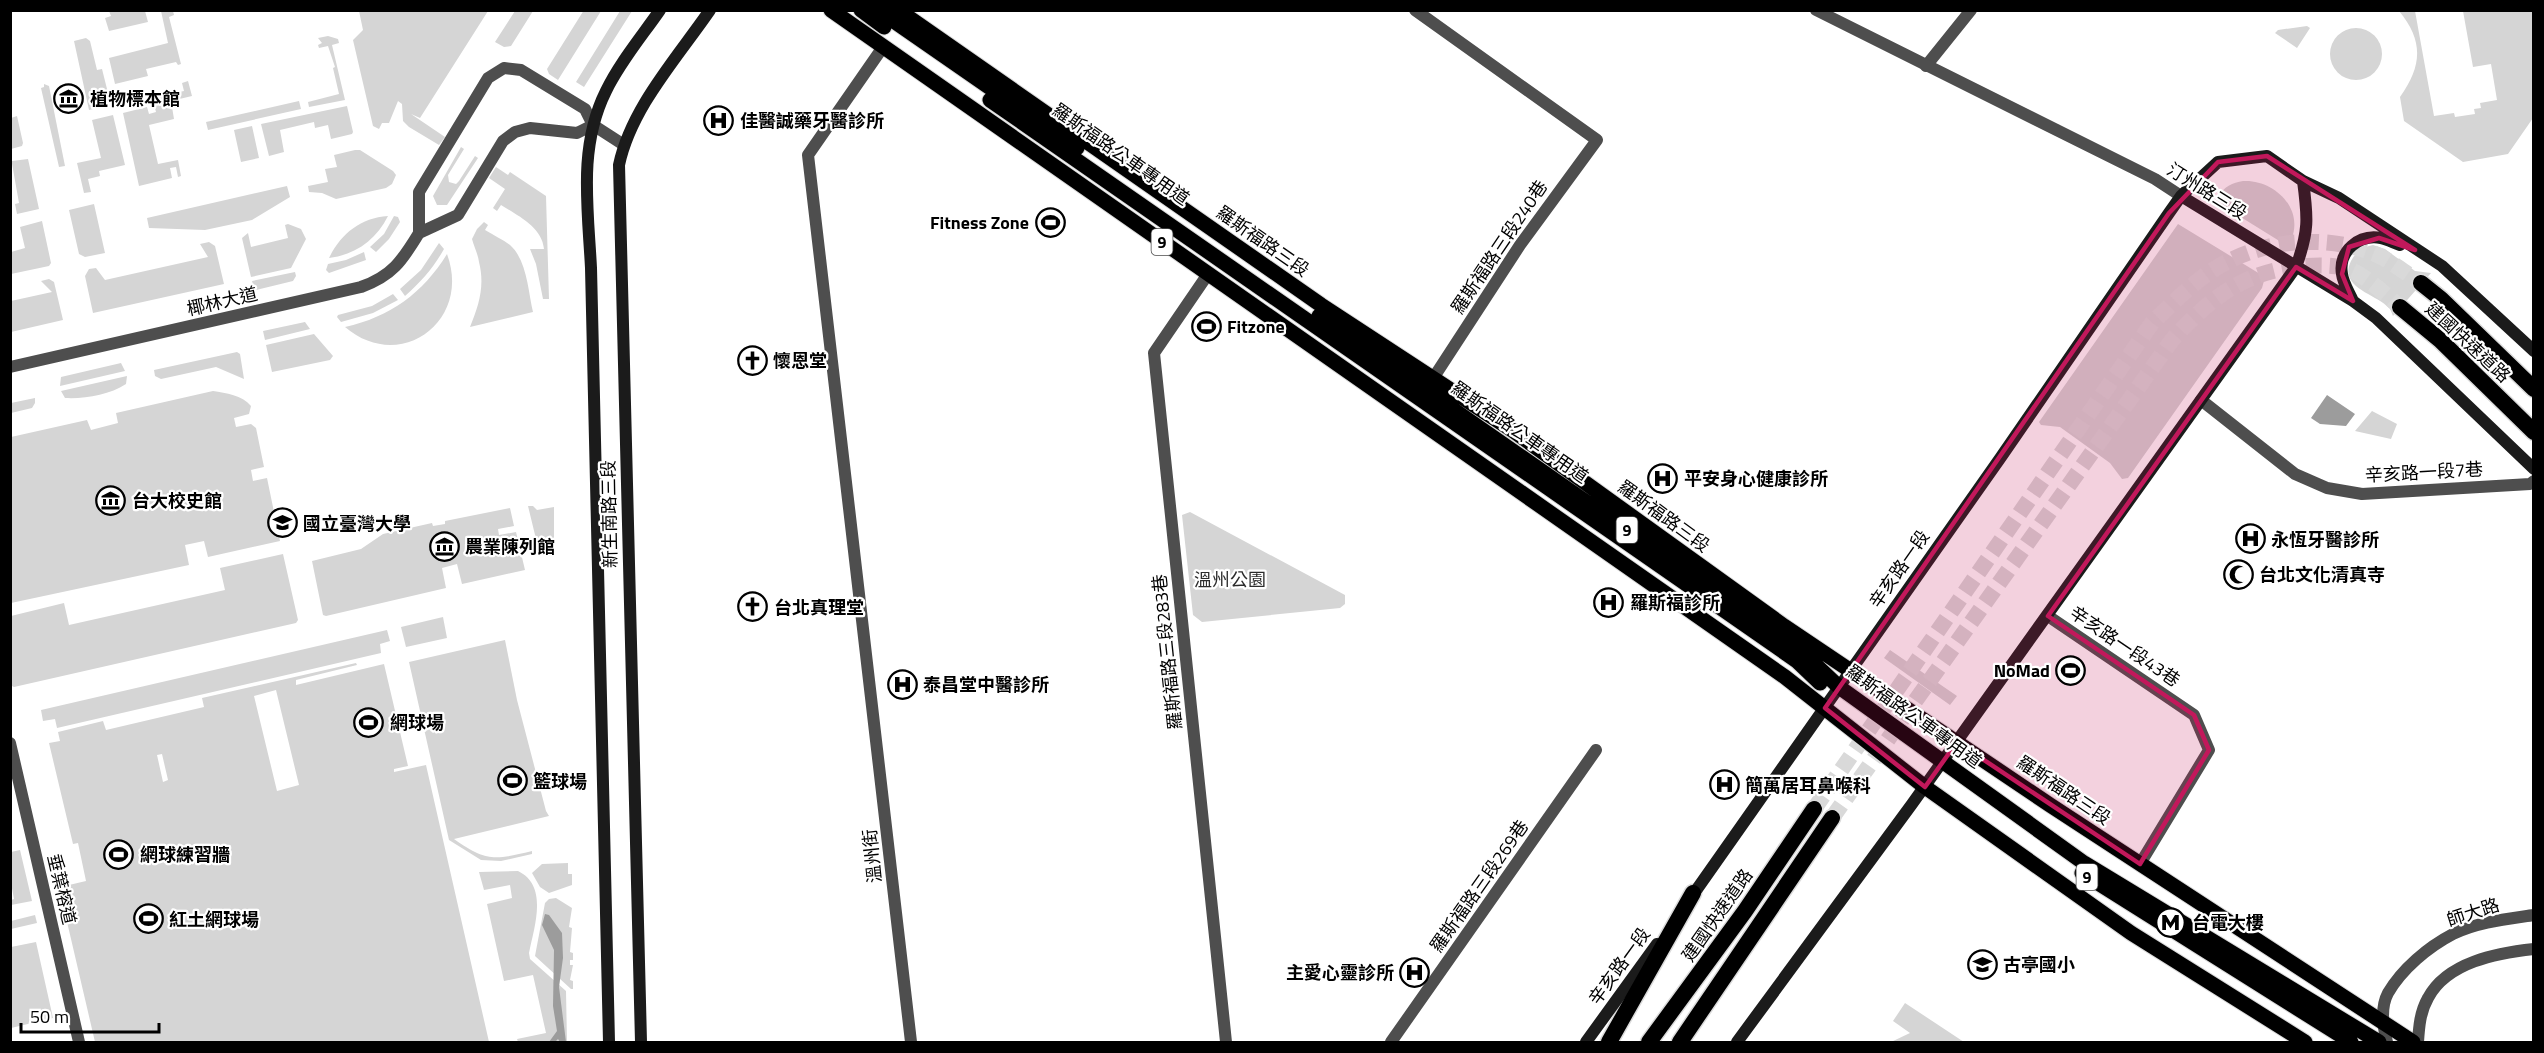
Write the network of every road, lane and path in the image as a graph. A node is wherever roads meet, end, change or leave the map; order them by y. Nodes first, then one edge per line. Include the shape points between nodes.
1 (660, 10) edge
2 (710, 10) edge
3 (831, 10) edge
4 (861, 10) edge
5 (878, 10) edge
6 (898, 10) edge
7 (1415, 10) edge
8 (1816, 10) edge
9 (1971, 10) edge
10 (883, 46) junction
11 (1926, 66) junction
12 (593, 125) junction
13 (624, 145) junction
14 (2303, 181) junction
15 (2181, 196) junction
16 (419, 233) junction
17 (2415, 250) junction
18 (2296, 267) junction
19 (1208, 274) junction
20 (2421, 284) tunnel mouth
21 (2353, 301) junction
22 (2400, 307) tunnel mouth
23 (2534, 351) edge
24 (10, 367) edge
25 (1434, 377) junction
26 (2534, 389) edge
27 (2201, 400) junction
28 (2534, 432) edge
29 (2534, 469) edge
30 (2534, 481) edge
31 (2048, 616) junction
32 (1851, 670) junction
33 (1833, 697) junction
34 (1957, 742) junction
35 (10, 743) edge
36 (1596, 750) dead end
37 (1940, 765) junction
38 (1925, 787) junction
39 (1814, 808) tunnel mouth
40 (1832, 818) tunnel mouth
41 (2140, 864) junction
42 (1693, 893) junction
43 (2534, 915) edge
44 (2534, 949) edge
45 (2382, 1022) junction
46 (1650, 1041) edge
47 (79, 1042) edge
48 (609, 1042) edge
49 (641, 1042) edge
50 (911, 1042) edge
51 (1226, 1042) edge
52 (1391, 1042) edge
53 (1586, 1042) edge
54 (1609, 1042) edge
55 (1680, 1042) edge
56 (1737, 1042) edge
57 (2305, 1042) edge
58 (2351, 1042) edge
59 (2379, 1042) edge
60 (2386, 1042) edge
61 (2413, 1042) edge
62 (2418, 1042) edge

1 - 12 main road, 新生南路三段 via 606,89
2 - 13 main road, 新生南路三段 via 657,86
3 - 10 main road, 9
4 - 33 main road, 羅斯福路公車專用道 / 9 via 1797,661
5 - 33 main road, 羅斯福路公車專用道 / 9 via 1803,652
6 - 25 main road, 羅斯福路三段 / 9 via 1321,305
7 - 25 street, 羅斯福路三段240巷 via 1598,140 1520,245
8 - 11 street, 汀州路三段
9 - 11 street
10 - 19 main road, 9
10 - 50 street, 溫州街 via 808,154
11 - 15 street, 汀州路三段 via 2135,169
12 - 13 street
12 - 16 street via 577,133 530,128 515,132 503,141 458,215
12 - 16 street via 585,109 521,70 504,68 488,78 419,192
12 - 48 main road, 新生南路三段 via 586,162
13 - 49 main road, 新生南路三段 via 619,165
14 - 15 main road, 辛亥路一段 via 2267,156 2218,162
14 - 17 main road via 2339,198
14 - 18 main road via 2306,239
15 - 18 main road, 汀州路三段
15 - 32 main road, 辛亥路一段
16 - 24 street, 椰林大道 via 392,271 361,287
17 - 21 main road via 2379,237 2349,247 2343,255 2342,274
17 - 23 main road via 2442,266
18 - 21 main road, 汀州路三段
18 - 27 main road
19 - 33 main road, 9
19 - 51 street, 羅斯福路三段283巷 via 1154,353
20 - 26 highway, 建國快速道路
21 - 29 main road, 汀州路三段 via 2403,342
22 - 28 highway, 建國快速道路
25 - 32 main road, 羅斯福路三段 / 9
27 - 30 street, 辛亥路一段7巷 via 2295,474 2327,488 2362,494
27 - 31 main road
31 - 34 main road
31 - 41 street, 辛亥路一段43巷 via 2194,715 2209,750
32 - 33 main road, 辛亥路一段
32 - 34 main road, 羅斯福路三段 / 9
33 - 37 main road, 羅斯福路公車專用道 / 9
33 - 38 main road, 9
33 - 42 main road, 辛亥路一段
34 - 37 main road
34 - 41 main road, 羅斯福路三段 / 9
35 - 47 street, 垂葉榕道
36 - 52 street, 羅斯福路三段269巷
37 - 38 main road
37 - 58 main road, 羅斯福路公車專用道 / 9 via 2073,867
37 - 59 main road, 羅斯福路公車專用道 / 9 via 2084,863
38 - 56 main road
38 - 57 main road, 9 via 2132,933
39 - 46 highway, 建國快速道路
40 - 55 highway
41 - 45 main road, 羅斯福路三段 / 9
42 - 53 main road, 辛亥路一段
42 - 54 highway
43 - 45 street, 師大路 via 2494,921 2453,934 2416,958 2387,994
44 - 62 street via 2485,958 2443,979 2429,996 2420,1017
45 - 60 street, 師大路
45 - 61 main road, 羅斯福路三段 / 9

